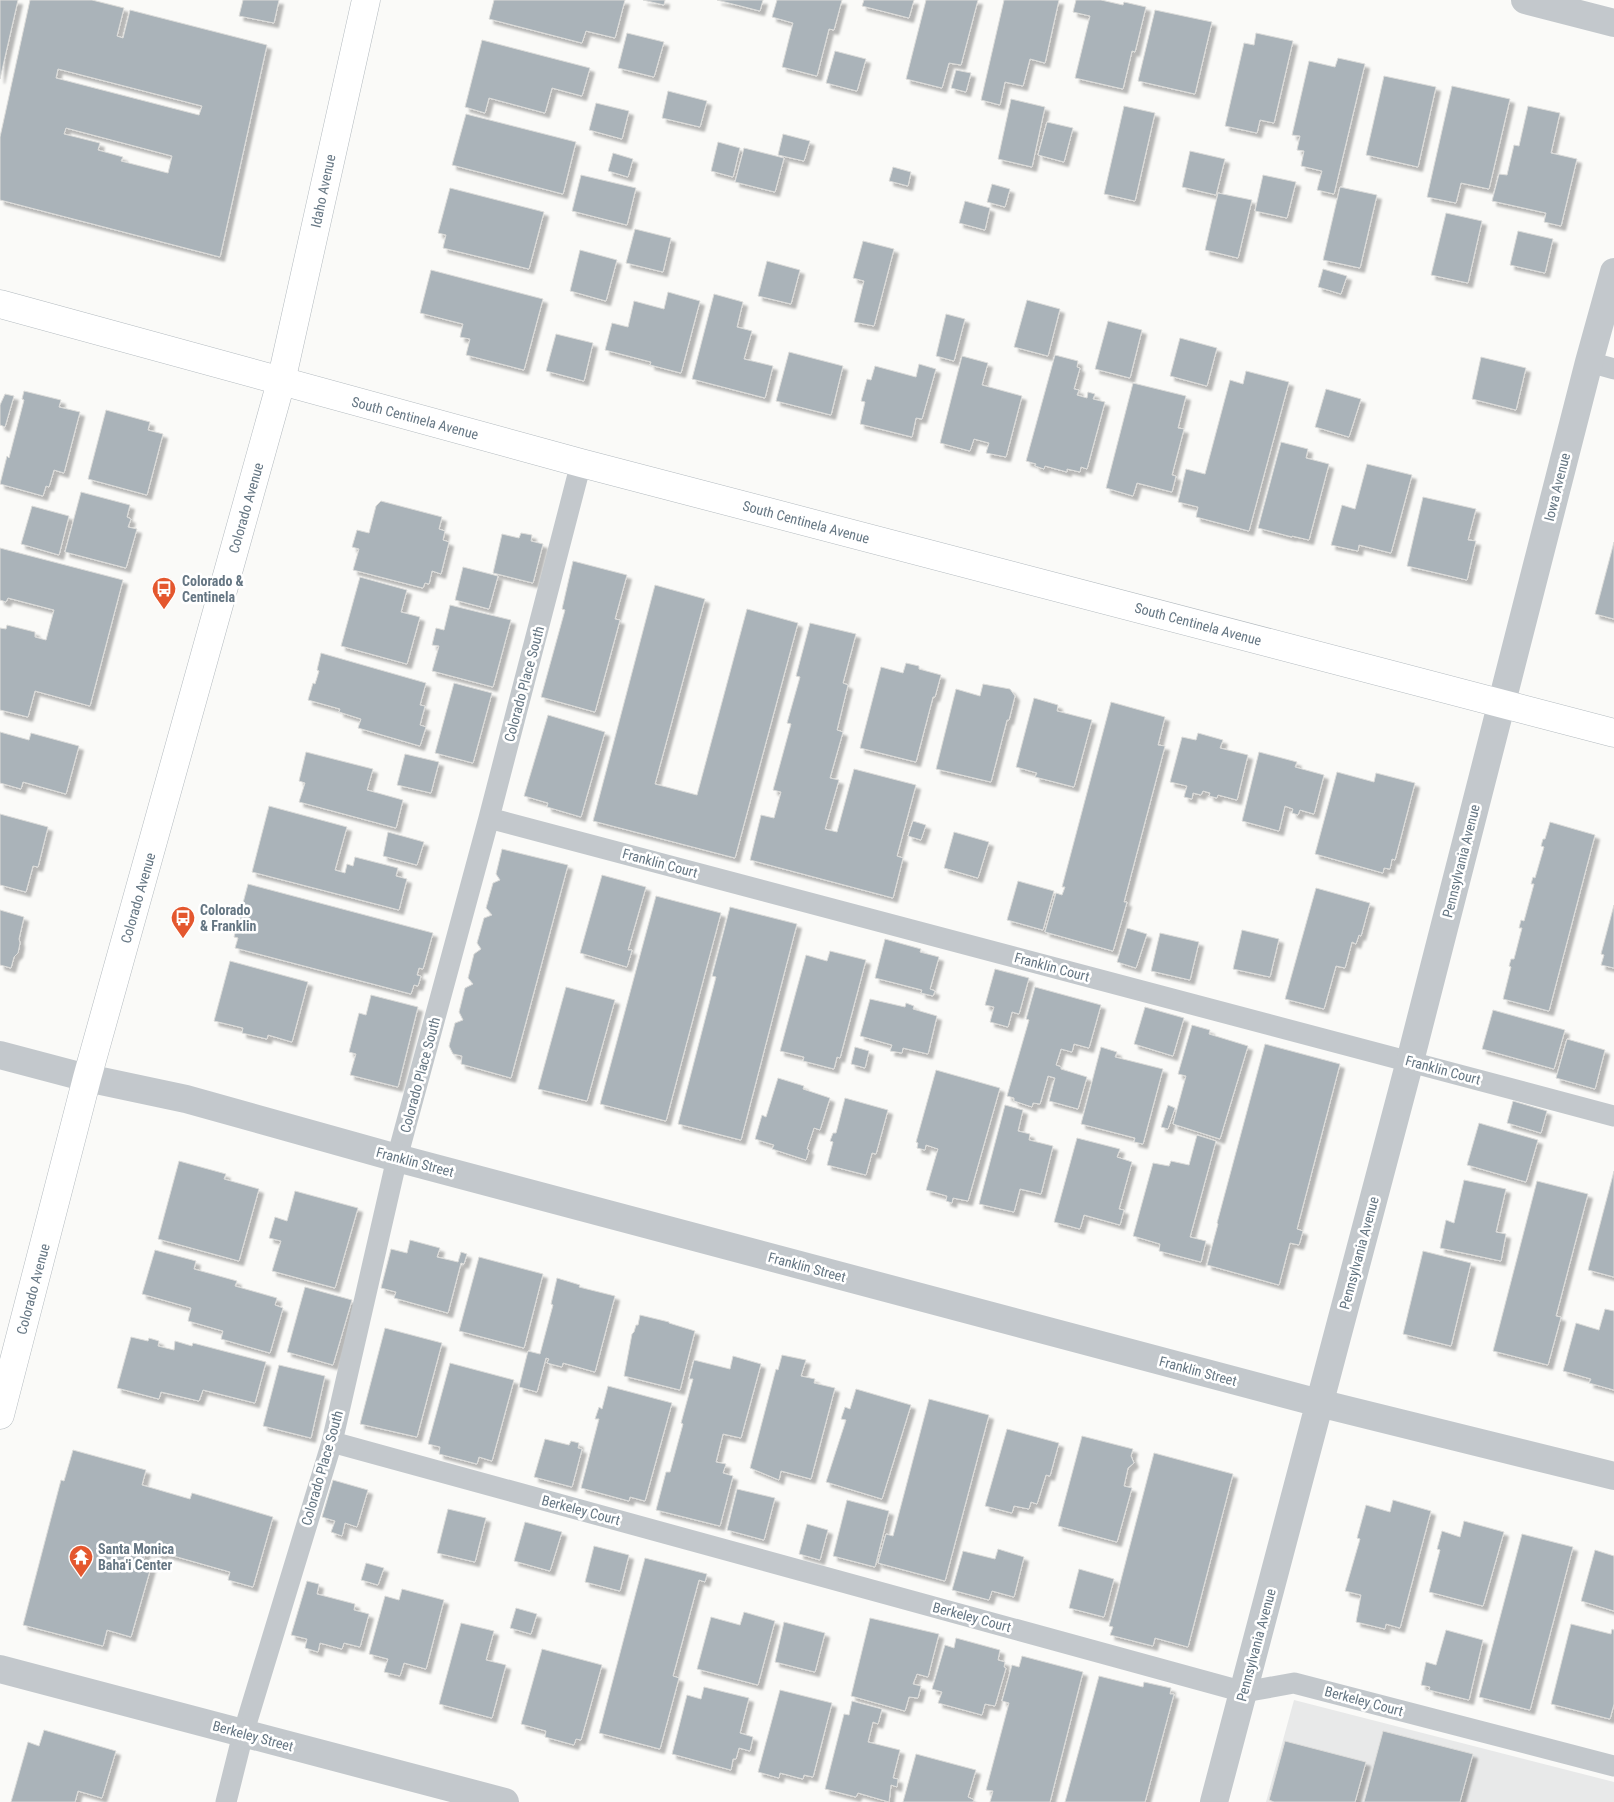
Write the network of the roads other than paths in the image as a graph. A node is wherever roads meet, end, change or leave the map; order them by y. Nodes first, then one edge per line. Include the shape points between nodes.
1 (366, 0) edge
2 (1526, 0) edge
3 (1614, 24) edge
4 (1614, 272) edge
5 (0, 304) edge
6 (1601, 366) edge
7 (281, 382) junction
8 (581, 464) junction
9 (1501, 704) junction
10 (1614, 733) edge
11 (490, 818) junction
12 (0, 1054) edge
13 (1410, 1061) junction
14 (87, 1078) junction
15 (1614, 1116) edge
16 (397, 1158) junction
17 (1319, 1403) junction
18 (0, 1415) edge
19 (332, 1442) junction
20 (1614, 1476) edge
21 (0, 1669) edge
22 (1244, 1692) junction
23 (243, 1734) junction
24 (1614, 1766) edge
25 (226, 1802) edge
26 (505, 1802) edge
27 (1214, 1802) edge

1 - 7 street, Idaho Avenue
2 - 3 street
4 - 6 street, Iowa Avenue
5 - 7 street, South Centinela Avenue
6 - 9 street, Iowa Avenue
7 - 8 street, South Centinela Avenue
7 - 14 street, Colorado Avenue
8 - 9 street, South Centinela Avenue
8 - 11 lane, Colorado Place South
9 - 10 street, South Centinela Avenue
9 - 13 street, Pennsylvania Avenue
11 - 13 lane, Franklin Court
11 - 16 lane, Colorado Place South
12 - 14 street, Franklin Street
13 - 15 lane, Franklin Court
13 - 17 street, Pennsylvania Avenue
14 - 16 street, Franklin Street via 186,1099
14 - 18 street, Colorado Avenue
16 - 17 street, Franklin Street
16 - 19 lane, Colorado Place South
17 - 20 street, Franklin Street
17 - 22 street, Pennsylvania Avenue
19 - 22 lane, Berkeley Court
19 - 23 lane, Colorado Place South
21 - 23 street, Berkeley Street
22 - 24 lane, Berkeley Court via 1294,1683
22 - 27 street, Pennsylvania Avenue
23 - 25 lane, Colorado Place South
23 - 26 street, Berkeley Street

